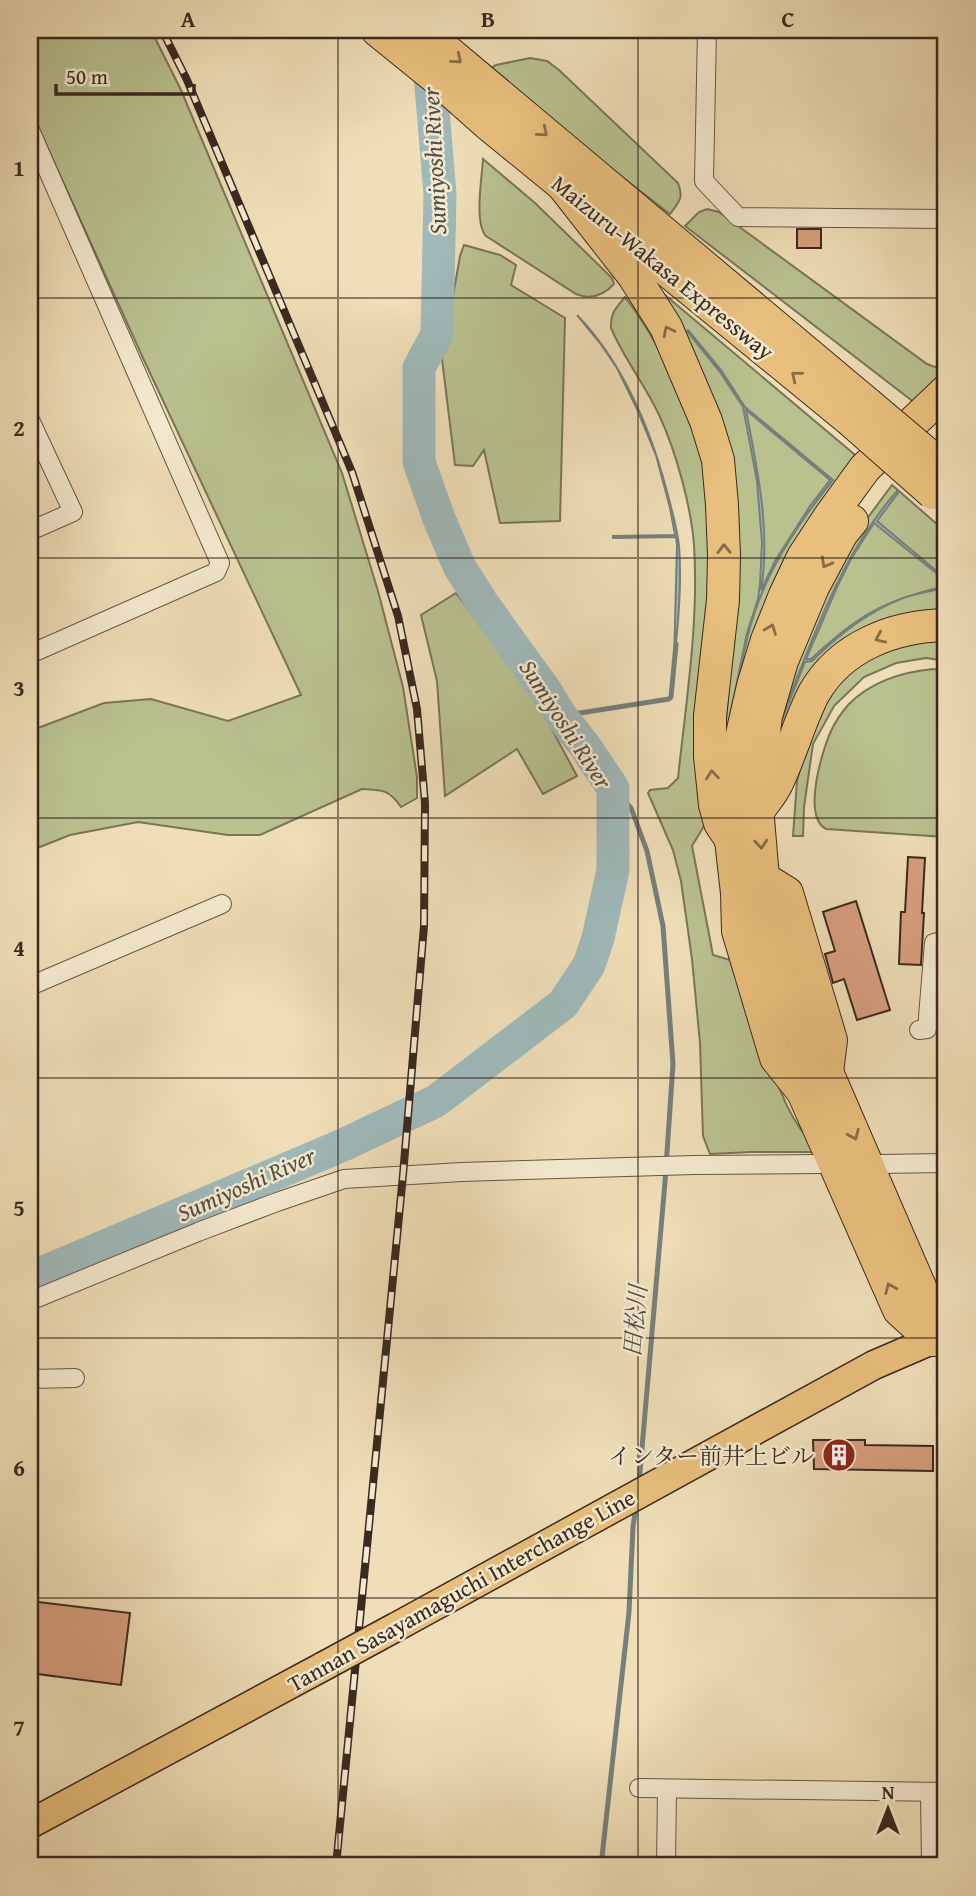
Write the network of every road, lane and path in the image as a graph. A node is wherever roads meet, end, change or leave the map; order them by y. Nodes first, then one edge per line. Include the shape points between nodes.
1 (377, 30) edge
2 (422, 30) edge
3 (707, 30) edge
4 (30, 130) edge
5 (561, 183) junction
6 (946, 219) edge
7 (946, 391) edge
8 (866, 404) junction
9 (946, 417) edge
10 (30, 420) edge
11 (946, 442) edge
12 (942, 490) edge
13 (30, 531) edge
14 (946, 625) edge
15 (30, 654) edge
16 (759, 810) junction
17 (731, 839) junction
18 (750, 886) junction
19 (222, 904) dead end
20 (946, 940) edge
21 (30, 986) edge
22 (919, 1030) dead end
23 (946, 1163) edge
24 (821, 1164) dead end
25 (878, 1164) dead end
26 (30, 1301) edge
27 (932, 1340) junction
28 (75, 1378) dead end
29 (30, 1379) edge
30 (639, 1788) dead end
31 (667, 1788) junction
32 (938, 1792) edge
33 (30, 1824) edge
34 (666, 1866) edge
35 (931, 1866) edge

1 - 5 highway, Maizuru-Wakasa Expressway
2 -> 8 highway, Maizuru-Wakasa Expressway
3 - 6 street via 704,181 738,218
4 - 15 street via 220,564 216,572
8 -> 5 highway, Maizuru-Wakasa Expressway
17 -> 5 highway via 715,805 710,756 723,600 718,460 666,327 633,275
17 -> 7 highway via 740,743 753,686 767,640 803,557 865,468
8 - 11 highway
8 - 12 highway, Maizuru-Wakasa Expressway, bridge
9 -> 16 highway via 878,487 842,533 813,587 782,661 766,716 756,795
10 - 13 street via 73,512
14 -> 16 highway via 889,633 843,657 814,694 777,785
16 -> 18 highway
17 - 18 highway
18 -> 27 highway via 773,896 827,1072 924,1296
27 -> 18 highway via 899,1310 803,1092 776,1058 738,931
19 - 21 street
20 - 22 street via 934,943 927,1029
23 - 25 street
24 - 26 street via 344,1179 209,1227
27 - 33 main road, Tannan Sasayamaguchi Interchange Line, bridge via 874,1365
28 - 29 street
30 - 31 street
31 - 32 street
31 - 34 street
32 - 35 street

